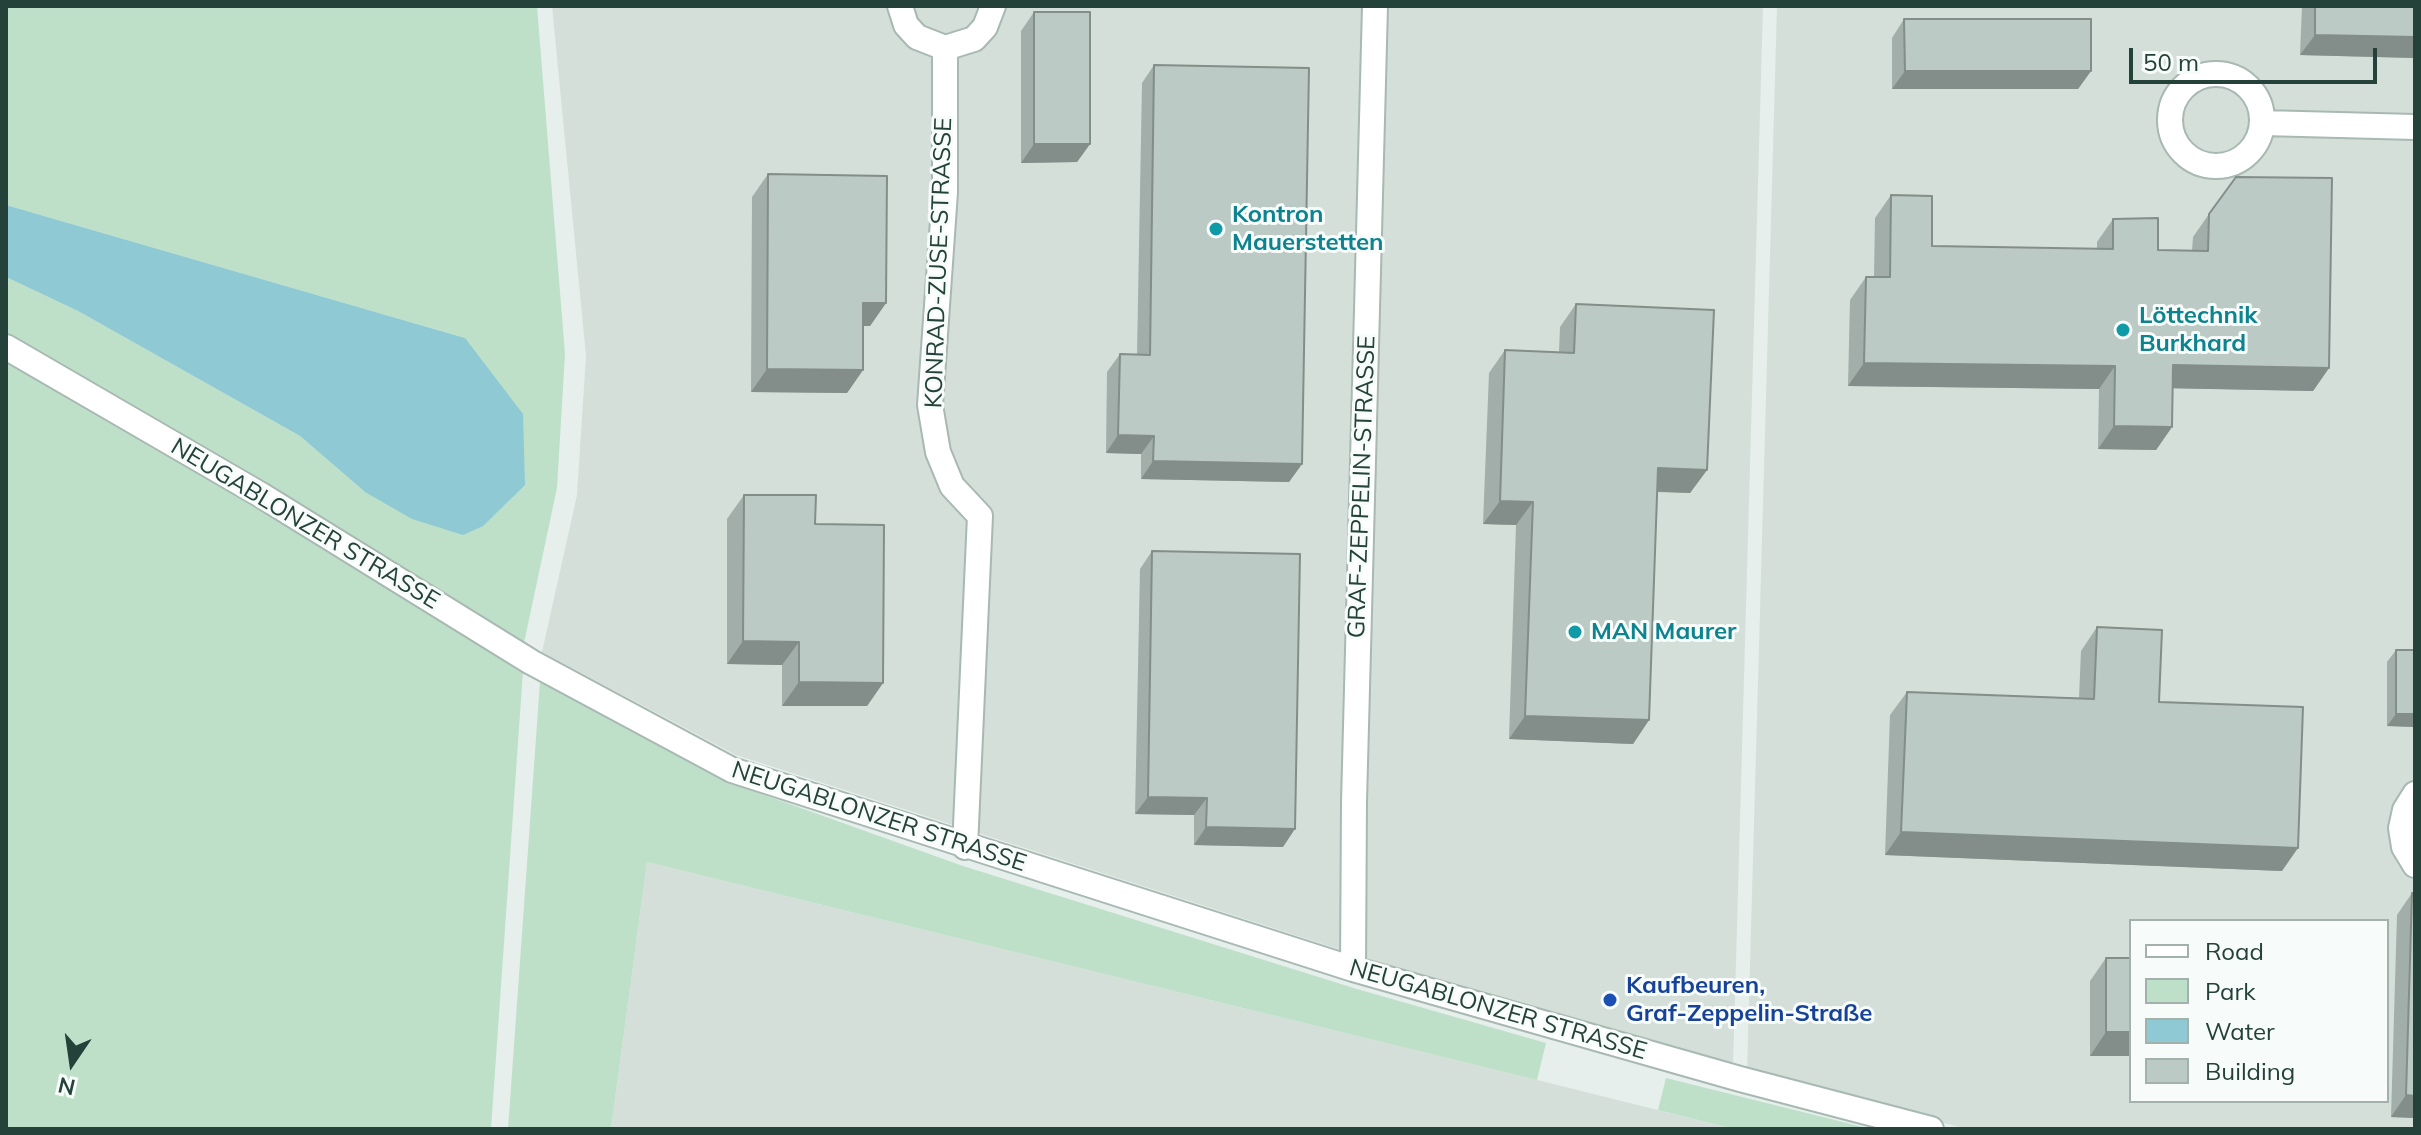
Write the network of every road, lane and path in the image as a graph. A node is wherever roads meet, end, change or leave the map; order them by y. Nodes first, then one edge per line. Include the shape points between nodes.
1 (900, 6) edge
2 (993, 6) edge
3 (1375, 6) edge
4 (945, 48) junction
5 (2263, 123) dead end
6 (2415, 127) edge
7 (6, 347) edge
8 (2415, 794) edge
9 (965, 847) junction
10 (2415, 865) edge
11 (1353, 969) junction
12 (1931, 1129) edge

1 - 4 street via 917,37
2 - 4 street via 974,39
3 - 11 street, GRAF-ZEPPELIN-STRASSE
4 - 9 street, KONRAD-ZUSE-STRASSE via 945,192 930,405 938,452 952,486 980,516
5 - 6 street
7 - 9 street, NEUGABLONZER STRASSE via 261,495 531,662 732,770
8 - 10 street via 2401,828
9 - 11 street, NEUGABLONZER STRASSE
11 - 12 street, NEUGABLONZER STRASSE

